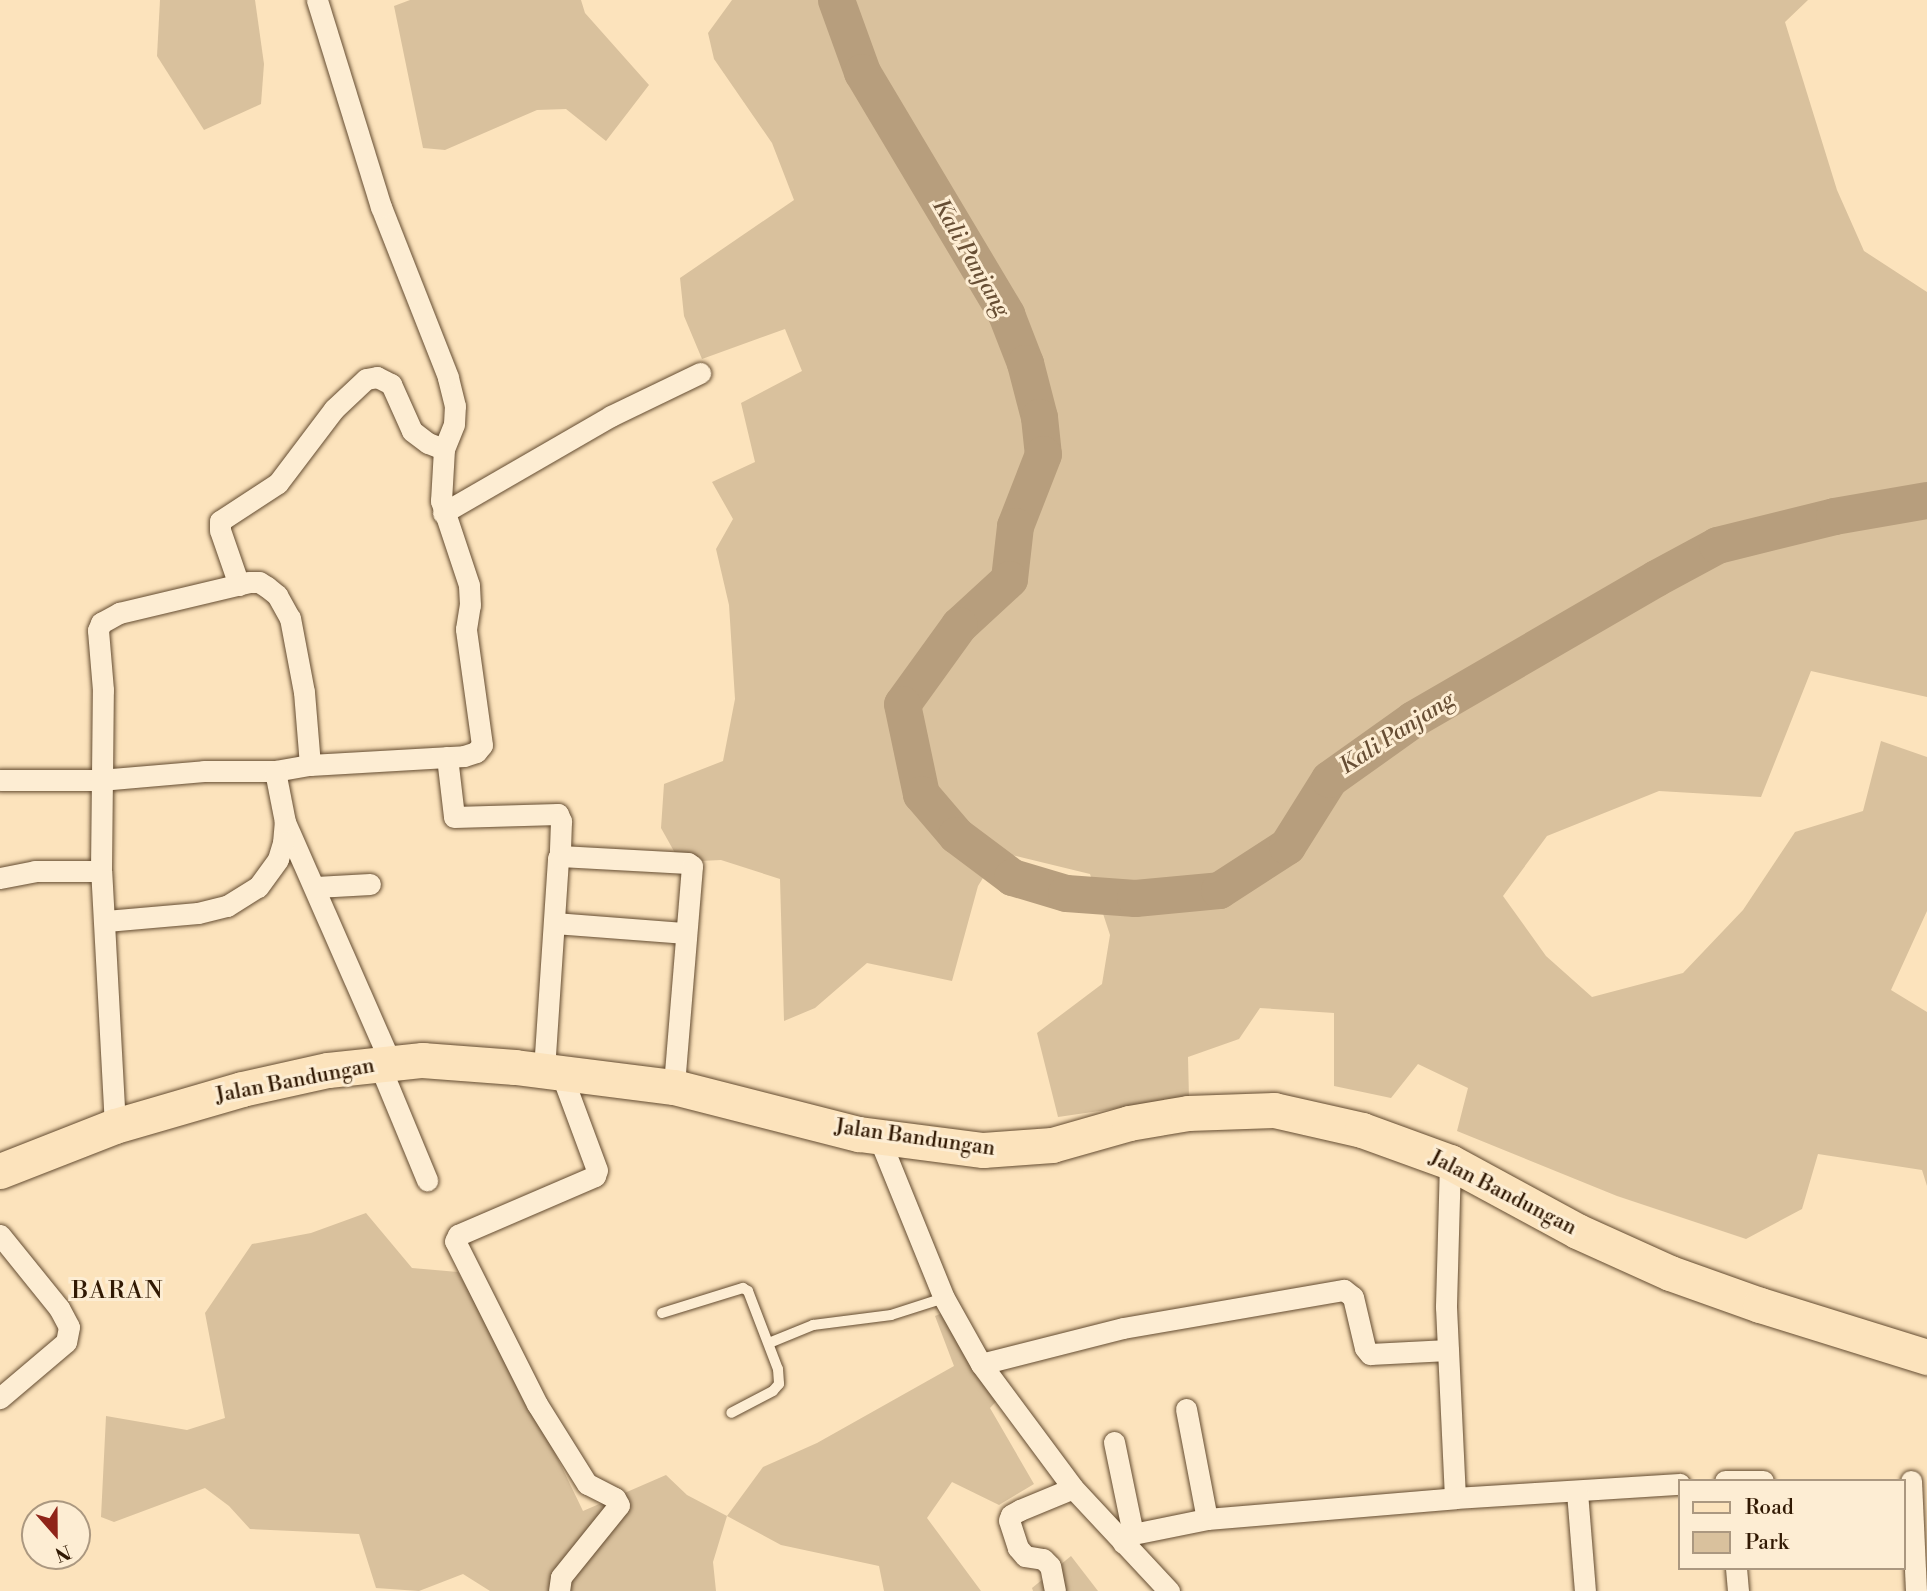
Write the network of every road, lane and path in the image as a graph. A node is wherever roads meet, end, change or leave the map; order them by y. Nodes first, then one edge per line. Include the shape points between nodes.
1 (317, 0) edge
2 (700, 373) dead end
3 (444, 449) junction
4 (443, 513) junction
5 (239, 584) junction
6 (447, 757) junction
7 (310, 765) junction
8 (275, 771) junction
9 (0, 780) edge
10 (100, 780) junction
11 (285, 822) junction
12 (561, 856) junction
13 (101, 871) junction
14 (0, 878) edge
15 (370, 884) dead end
16 (316, 887) junction
17 (106, 921) junction
18 (555, 923) junction
19 (686, 933) junction
20 (385, 1064) junction
21 (553, 1072) junction
22 (674, 1087) junction
23 (115, 1126) junction
24 (859, 1134) junction
25 (1450, 1162) junction
26 (0, 1171) edge
27 (427, 1180) dead end
28 (0, 1235) edge
29 (944, 1298) junction
30 (662, 1312) dead end
31 (769, 1343) junction
32 (1448, 1350) junction
33 (1927, 1357) edge
34 (981, 1364) junction
35 (0, 1398) edge
36 (1186, 1409) dead end
37 (731, 1413) dead end
38 (1114, 1442) dead end
39 (1914, 1482) edge
40 (1678, 1484) edge
41 (1073, 1488) junction
42 (1577, 1492) junction
43 (1455, 1498) junction
44 (1208, 1519) junction
45 (1128, 1538) junction
46 (1736, 1570) edge
47 (559, 1591) edge
48 (1055, 1591) edge
49 (1169, 1591) edge
50 (1585, 1591) edge
51 (1738, 1591) edge
52 (1916, 1591) edge

1 - 3 street via 381,207 450,384 456,416
2 - 4 street via 620,411
3 - 4 street
3 - 5 street via 412,431 391,384 377,377 366,379 334,409 278,483 220,521
4 - 6 street via 469,585 466,629 483,738 476,752
5 - 7 street via 259,582 267,587 278,595 290,618 304,692
5 - 10 street via 119,613 101,623
6 - 7 street
6 - 12 street via 454,817 558,814
7 - 8 street
8 - 10 street via 204,771
8 - 11 street
9 - 10 street
10 - 13 street
11 - 16 street
11 - 17 street via 278,859 258,887 244,897 198,913
12 - 18 street
12 - 19 street via 690,864
13 - 14 street via 35,871
13 - 17 street
15 - 16 street
16 - 20 street
17 - 23 street
18 - 19 street
18 - 21 street
19 - 22 street
20 - 21 main road, Jalan Bandungan via 422,1060
20 - 23 main road, Jalan Bandungan via 328,1070 242,1088
20 - 27 street
21 - 22 main road, Jalan Bandungan
21 - 47 street via 596,1176 455,1237 537,1404 587,1484 615,1498 619,1505 561,1577
22 - 24 main road, Jalan Bandungan
23 - 26 main road, Jalan Bandungan
24 - 25 main road, Jalan Bandungan via 1007,1150 1052,1145 1129,1123 1188,1113 1274,1110 1362,1130
24 - 29 street via 881,1143
25 - 32 street
25 - 33 main road, Jalan Bandungan via 1577,1231 1670,1273
28 - 35 street via 69,1327 66,1342
29 - 31 lane via 891,1315 813,1325
29 - 34 street
30 - 31 lane via 746,1289
31 - 37 lane via 779,1384
32 - 34 street via 1370,1354 1353,1297 1344,1290 1123,1328
32 - 43 street
34 - 41 street
36 - 44 street
38 - 45 street
39 - 52 street
40 - 42 street
41 - 45 street
41 - 48 street via 1020,1510 1009,1520 1025,1556 1043,1559 1050,1566
42 - 43 street
42 - 50 street
43 - 44 street
44 - 45 street
45 - 49 street
46 - 51 street

